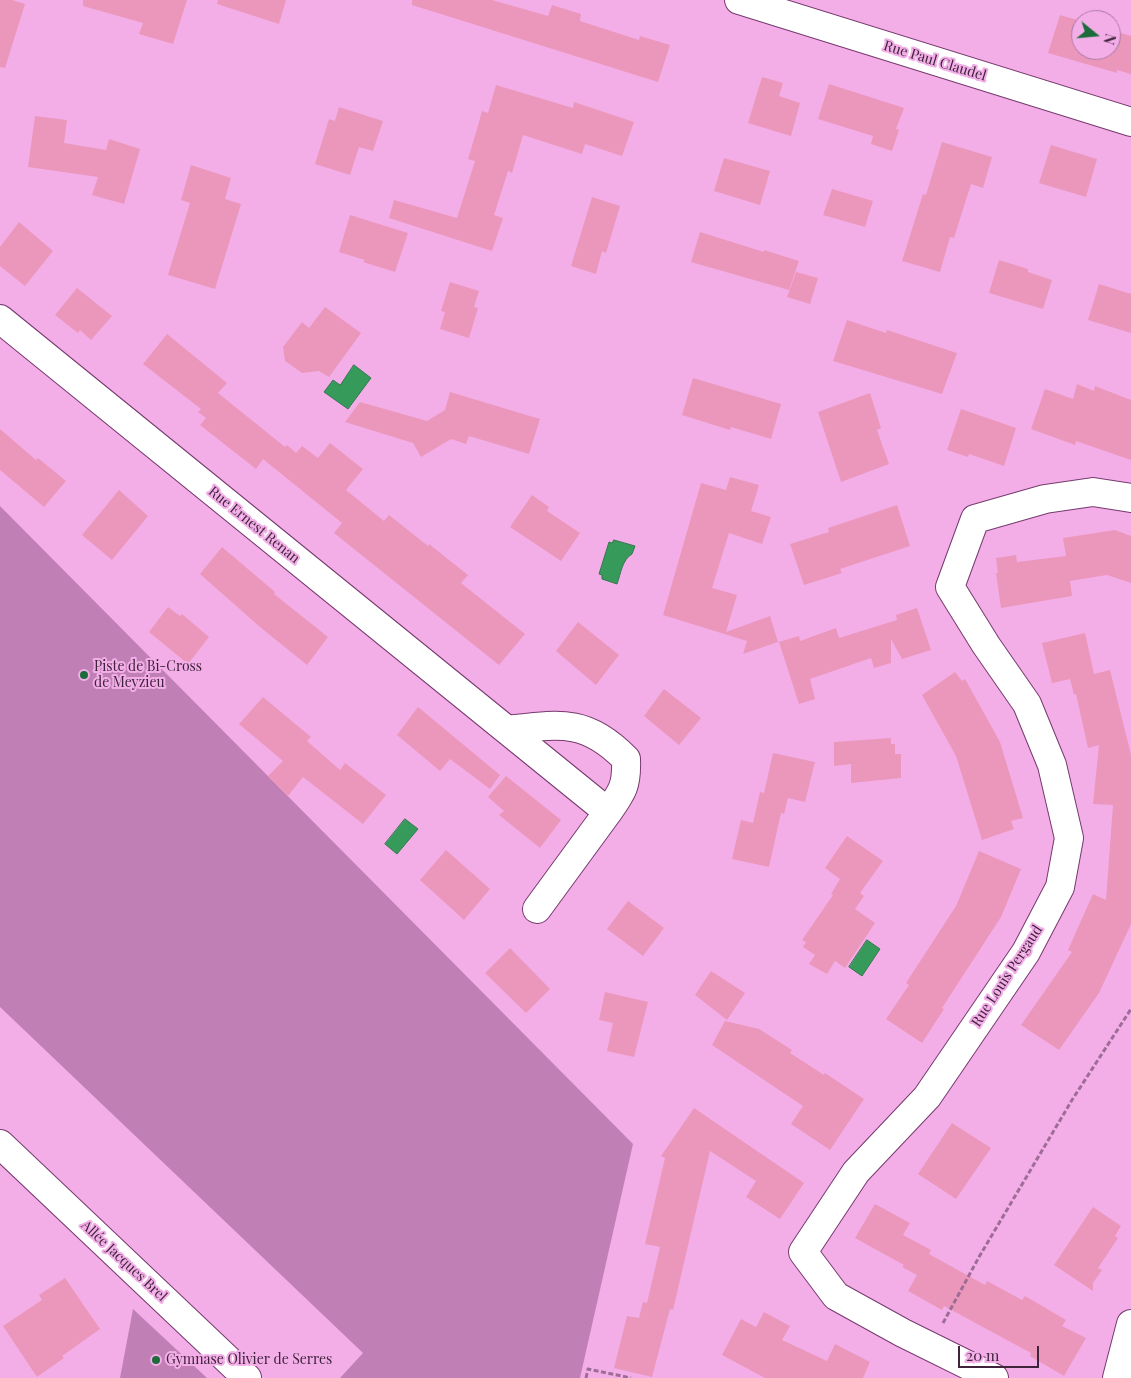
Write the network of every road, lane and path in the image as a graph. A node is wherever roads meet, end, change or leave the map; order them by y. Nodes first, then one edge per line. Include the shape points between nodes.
1 (739, 0) edge
2 (1131, 122) edge
3 (0, 319) edge
4 (1131, 498) edge
5 (507, 730) junction
6 (608, 812) junction
7 (537, 909) dead end
8 (1131, 1009) edge
9 (0, 1144) edge
10 (1131, 1324) edge
11 (930, 1346) junction
12 (247, 1378) edge
13 (586, 1378) edge
14 (631, 1378) edge
15 (994, 1378) edge
16 (1117, 1378) edge

1 - 2 street, Rue Paul Claudel
3 - 5 street, Rue Ernest Renan
4 - 11 street, Rue Louis Pergaud via 1093,492 1045,499 975,519 950,587 1026,704 1052,765 1069,838 1060,887 1026,952 927,1097 856,1172 803,1252 836,1296
5 - 6 street, Rue Ernest Renan
5 - 6 street via 553,725 583,728 612,745 626,759 627,778 622,793
6 - 7 street
8 - 11 path via 1053,1132
9 - 12 street, Allée Jacques Brel
10 - 16 street
11 - 15 street, Rue Louis Pergaud
13 - 14 path via 588,1369

